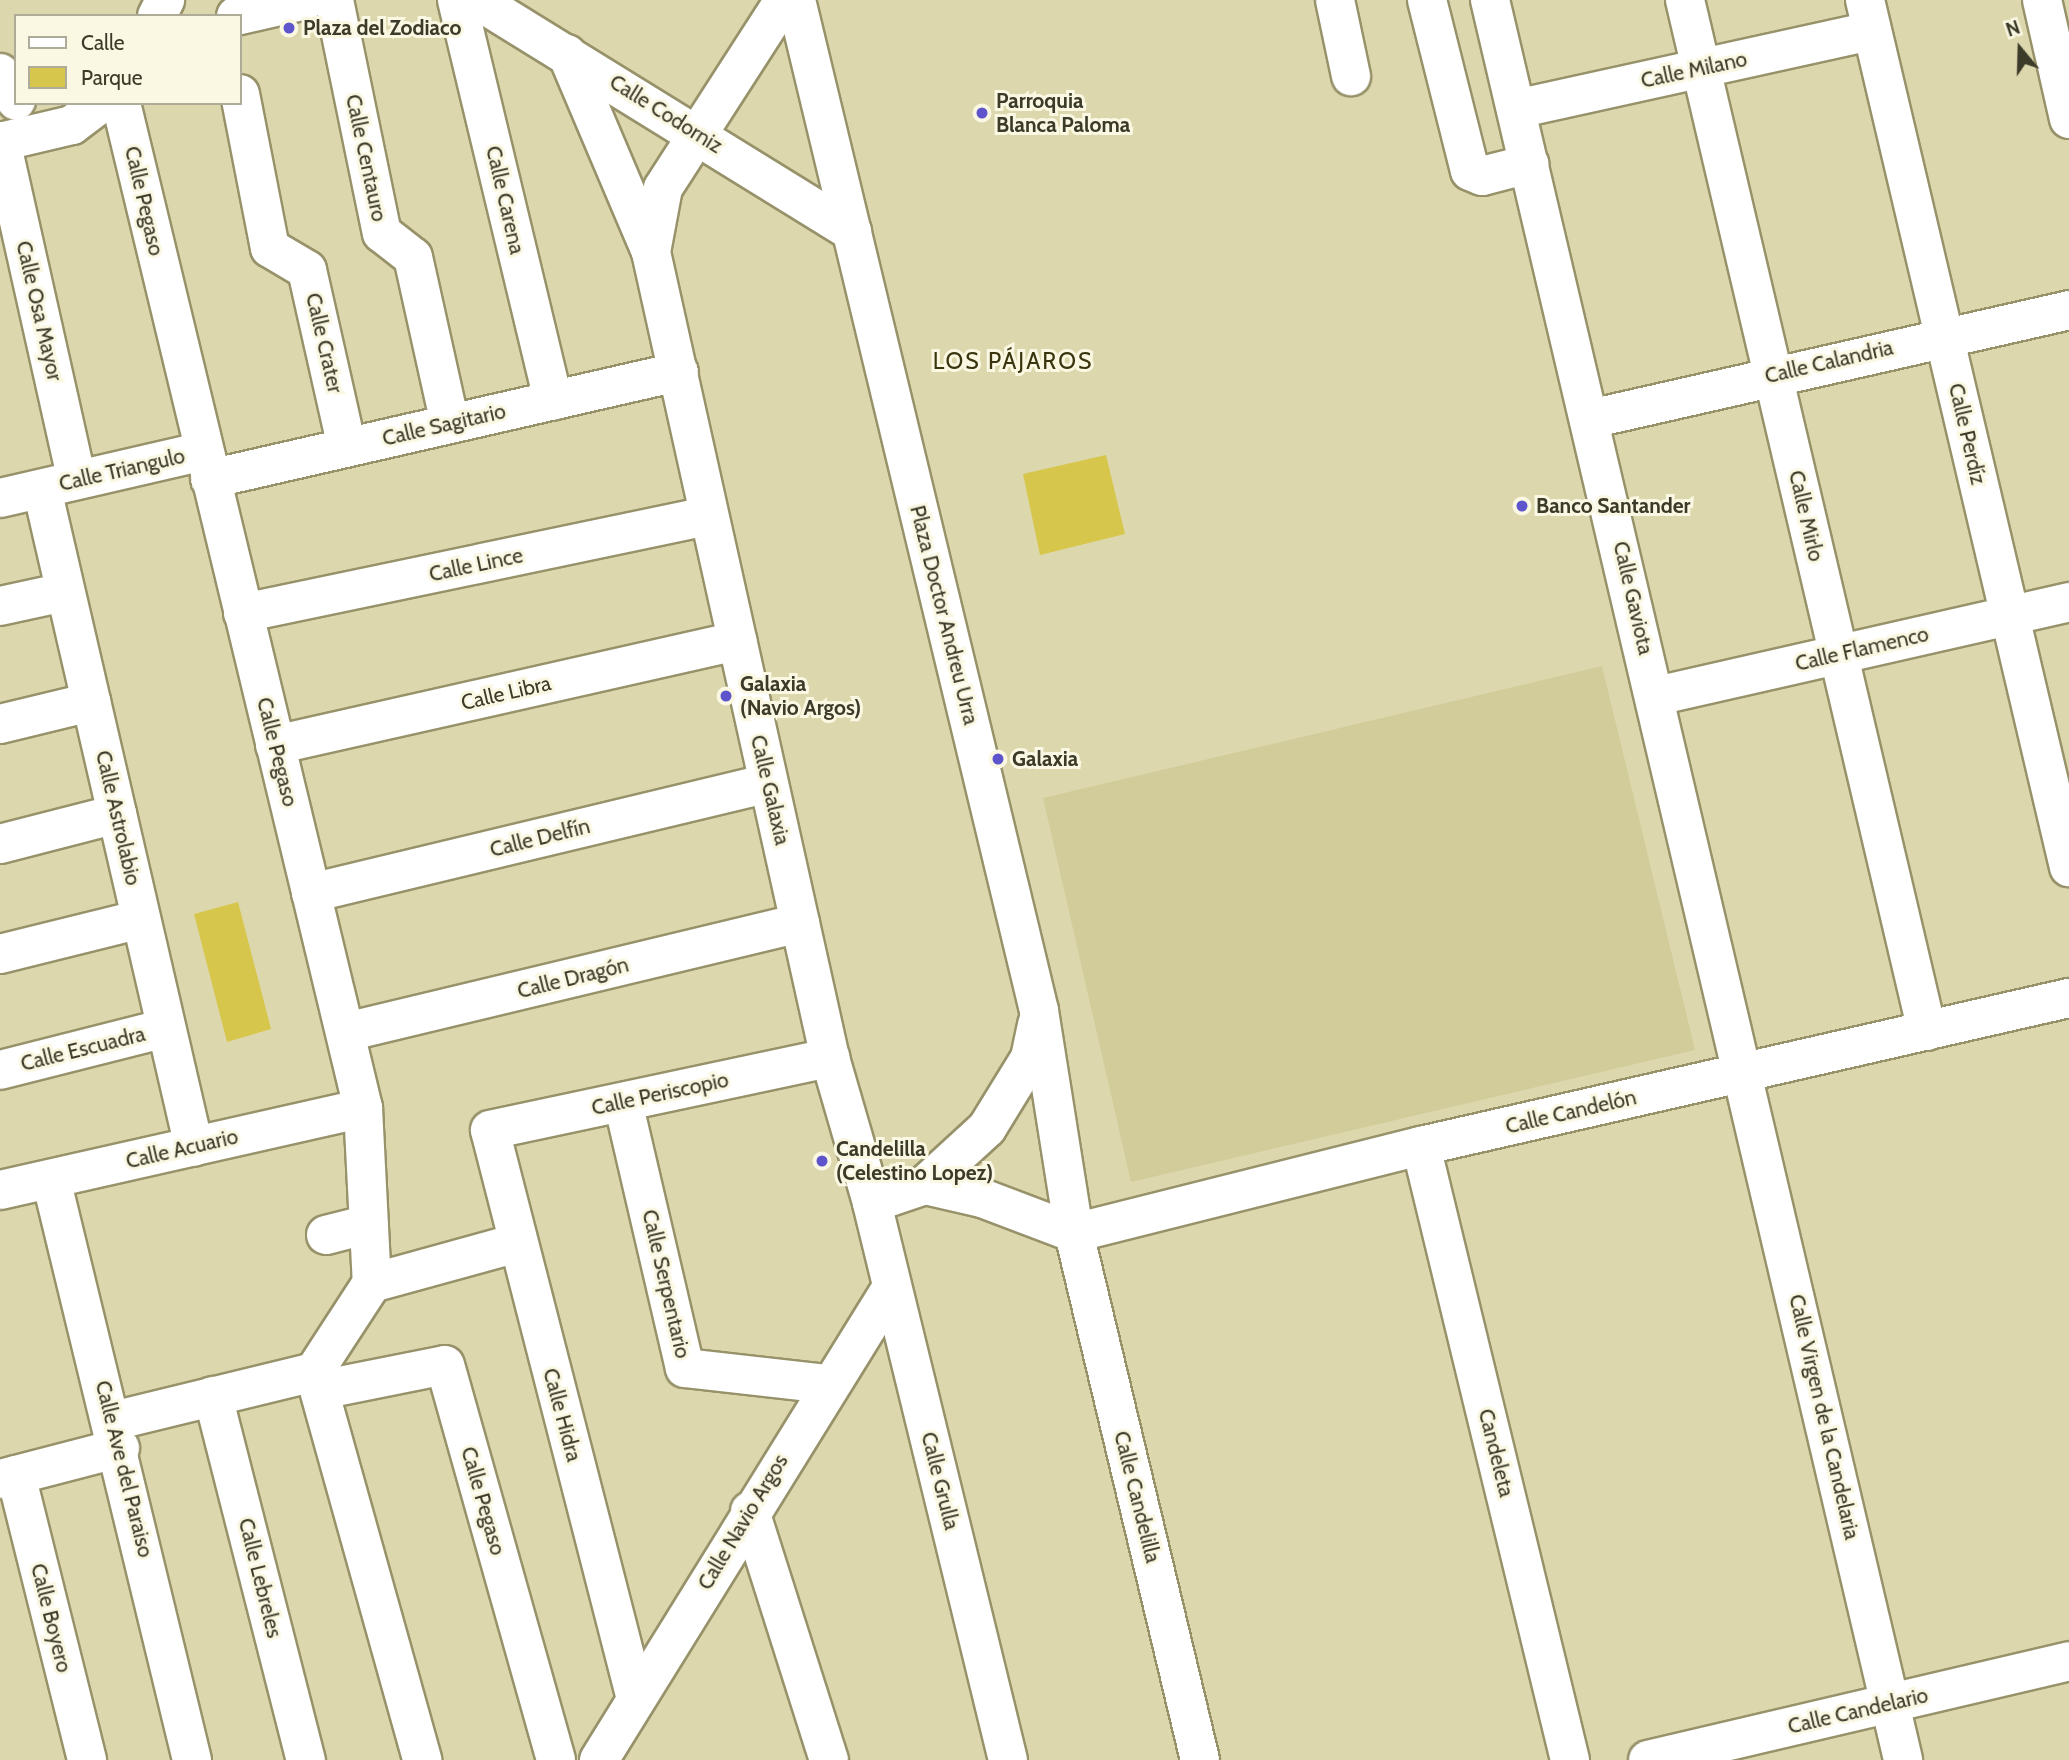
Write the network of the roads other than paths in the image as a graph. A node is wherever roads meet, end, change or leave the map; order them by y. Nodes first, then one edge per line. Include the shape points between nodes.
1 (306, 0) edge
2 (334, 0) edge
3 (457, 0) edge
4 (477, 0) edge
5 (784, 0) edge
6 (796, 0) edge
7 (1335, 0) edge
8 (1427, 0) edge
9 (1490, 0) edge
10 (1685, 0) edge
11 (2051, 2) edge
12 (242, 15) edge
13 (1869, 16) edge
14 (567, 54) junction
15 (1701, 69) junction
16 (1351, 76) dead end
17 (242, 104) edge
18 (98, 105) edge
19 (121, 105) edge
20 (1516, 109) junction
21 (10, 112) edge
22 (2069, 119) edge
23 (695, 131) junction
24 (1529, 164) junction
25 (852, 232) junction
26 (651, 252) junction
27 (2069, 310) edge
28 (1944, 335) junction
29 (679, 373) junction
30 (1773, 376) junction
31 (553, 401) junction
32 (1590, 419) junction
33 (450, 424) junction
34 (347, 447) junction
35 (207, 465) junction
36 (59, 484) junction
37 (0, 498) edge
38 (709, 516) junction
39 (65, 592) junction
40 (2069, 602) edge
41 (0, 606) edge
42 (243, 613) junction
43 (2010, 616) junction
44 (737, 641) junction
45 (1839, 655) junction
46 (1656, 696) junction
47 (91, 702) junction
48 (0, 724) edge
49 (275, 745) junction
50 (768, 783) junction
51 (117, 814) junction
52 (0, 844) edge
53 (2069, 867) edge
54 (312, 892) junction
55 (141, 919) junction
56 (800, 923) junction
57 (0, 954) edge
58 (2069, 998) edge
59 (1039, 1011) junction
60 (166, 1028) junction
61 (1927, 1031) junction
62 (345, 1032) junction
63 (830, 1058) junction
64 (0, 1070) edge
65 (1745, 1073) junction
66 (623, 1102) junction
67 (363, 1108) junction
68 (490, 1130) joint
69 (194, 1146) junction
70 (1421, 1146) junction
71 (51, 1179) junction
72 (925, 1185) junction
73 (0, 1190) edge
74 (872, 1203) junction
75 (369, 1224) junction
76 (1074, 1233) junction
77 (326, 1235) dead end
78 (517, 1243) junction
79 (372, 1283) junction
80 (892, 1287) junction
81 (317, 1381) junction
82 (827, 1384) junction
83 (213, 1396) junction
84 (117, 1435) junction
85 (8, 1477) edge
86 (750, 1511) junction
87 (2069, 1661) edge
88 (636, 1699) junction
89 (1890, 1703) junction
90 (87, 1760) edge
91 (192, 1760) edge
92 (306, 1760) edge
93 (422, 1760) edge
94 (556, 1760) edge
95 (599, 1760) edge
96 (829, 1760) edge
97 (1007, 1760) edge
98 (1200, 1760) edge
99 (1570, 1760) edge
100 (1648, 1760) edge
101 (1903, 1760) edge

1 - 12 street
2 - 33 street, Calle Centauro via 382,233 413,257
3 - 31 street, Calle Carena
4 - 14 street, Calle Codorniz
5 - 23 street
6 - 25 street, Plaza Doctor Andreu Urra
7 - 16 street
8 - 24 street via 1470,171 1482,176
9 - 20 street, Calle Gaviota
10 - 15 street, Calle Mirlo
11 - 22 street
13 - 15 street, Calle Milano
13 - 28 street, Calle Perdíz
14 - 23 street, Calle Codorniz
14 - 26 street
15 - 20 street, Calle Milano
15 - 30 street, Calle Mirlo
17 - 34 street, Calle Crater via 270,248 307,270
18 - 21 street via 72,125
19 - 35 street, Calle Pegaso
20 - 24 street, Calle Gaviota
21 - 36 street, Calle Osa Mayor
23 - 25 street, Calle Codorniz
23 - 26 street via 663,188
24 - 32 street, Calle Gaviota
25 - 59 street, Plaza Doctor Andreu Urra
26 - 29 street, Calle Galaxia
27 - 28 street, Calle Calandria
28 - 30 street, Calle Calandria
28 - 43 street, Calle Perdíz
29 - 31 street, Calle Sagitario
29 - 38 street, Calle Galaxia
30 - 32 street, Calle Calandria
30 - 45 street, Calle Mirlo
31 - 33 street, Calle Sagitario
32 - 46 street, Calle Gaviota
33 - 34 street, Calle Sagitario
34 - 35 street, Calle Sagitario
35 - 36 street, Calle Triangulo
35 - 42 street, Calle Pegaso
36 - 37 street, Calle Triangulo
36 - 39 street, Calle Astrolabio
38 - 42 street, Calle Lince
38 - 44 street, Calle Galaxia
39 - 41 street
39 - 47 street, Calle Astrolabio
40 - 43 street, Calle Flamenco
42 - 49 street, Calle Pegaso
43 - 45 street, Calle Flamenco
43 - 53 street, Calle Perdíz
44 - 49 street, Calle Libra
44 - 50 street, Calle Galaxia
45 - 46 street, Calle Flamenco
45 - 61 street, Calle Mirlo
46 - 65 street, Calle Gaviota
47 - 48 street
47 - 51 street, Calle Astrolabio
49 - 54 street, Calle Pegaso
50 - 54 street, Calle Delfín
50 - 56 street, Calle Galaxia
51 - 52 street
51 - 55 street, Calle Astrolabio
54 - 62 street, Calle Pegaso
55 - 57 street
55 - 60 street, Calle Astrolabio
56 - 62 street, Calle Dragón
56 - 63 street, Calle Galaxia
58 - 61 street, Calle Candelón
59 - 72 street via 1030,1058 987,1128
59 - 76 street, Plaza Doctor Andreu Urra
60 - 64 street, Calle Escuadra
60 - 69 street, Calle Astrolabio
61 - 65 street, Calle Candelón
62 - 67 street, Calle Pegaso
63 - 66 street, Calle Periscopio
63 - 74 street, Calle Galaxia
65 - 70 street, Calle Candelón
65 - 89 street, Calle Virgen de la Candelaria
66 - 68 street, Calle Periscopio
66 - 82 street, Calle Serpentario via 685,1368
67 - 69 street, Calle Acuario
67 - 75 street, Calle Pegaso
68 - 78 street, Calle Hidra
69 - 71 street, Calle Acuario
70 - 76 street, Calle Candelón
70 - 99 street, Candeleta
71 - 73 street, Calle Acuario
71 - 84 street, Calle Ave del Paraiso via 90,1295
72 - 74 street
72 - 76 street via 982,1198
74 - 80 street, Calle Grulla
75 - 77 street
75 - 79 street, Calle Pegaso
76 - 98 street, Calle Candelilla
78 - 79 street
78 - 88 street, Calle Hidra
79 - 81 street
80 - 82 street, Calle Navio Argos
80 - 97 street, Calle Grulla
81 - 83 street
81 - 93 street
81 - 94 street, Calle Pegaso via 445,1365
82 - 86 street, Calle Navio Argos
83 - 84 street
83 - 92 street, Calle Lebreles
84 - 85 street
84 - 91 street, Calle Ave del Paraiso
85 - 90 street, Calle Boyero
86 - 88 street, Calle Navio Argos
86 - 96 street
87 - 89 street, Calle Candelario
88 - 95 street, Calle Navio Argos
89 - 100 street, Calle Candelario
89 - 101 street, Calle Virgen de la Candelaria

